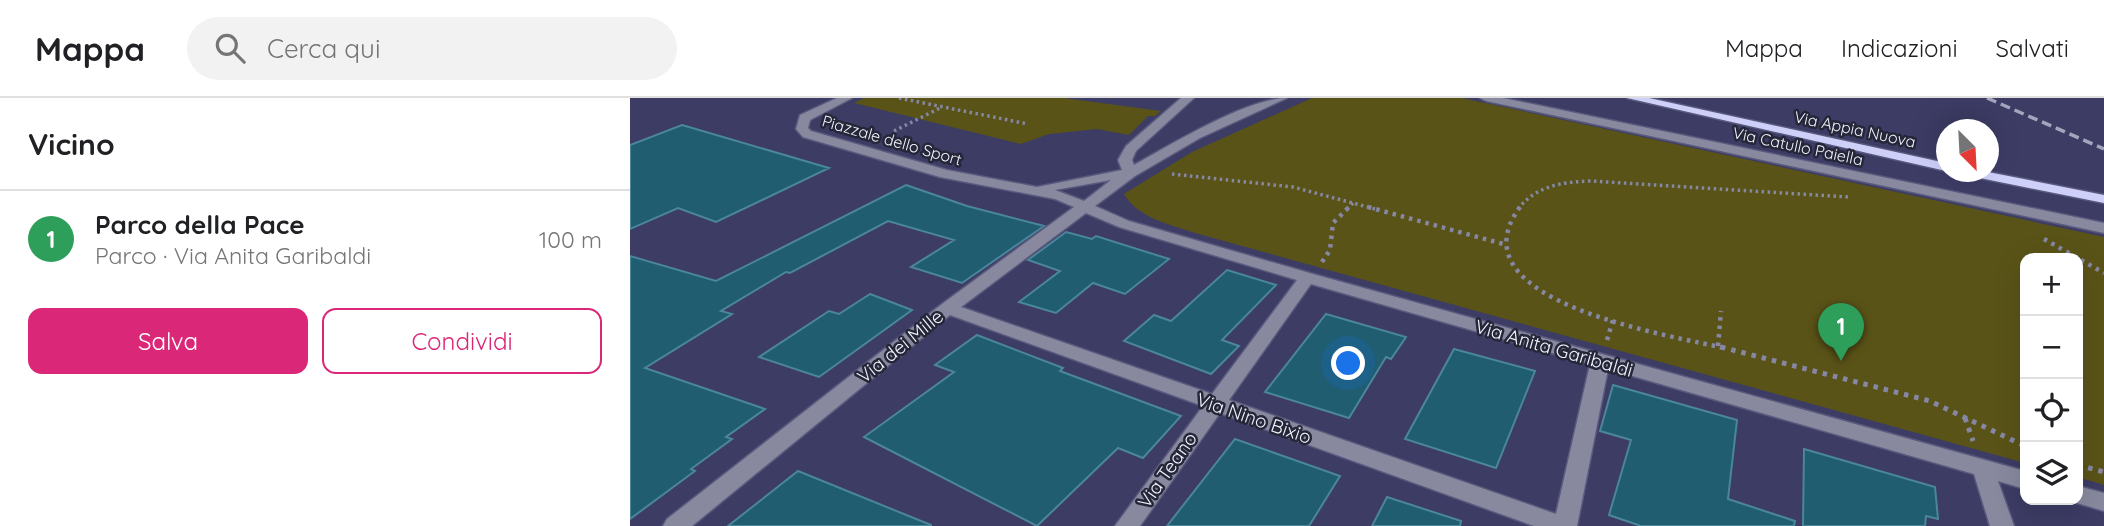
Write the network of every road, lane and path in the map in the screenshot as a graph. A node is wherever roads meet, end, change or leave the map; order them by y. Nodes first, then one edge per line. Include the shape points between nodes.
1 (846, 98) edge
2 (898, 98) edge
3 (1188, 98) edge
4 (1281, 98) edge
5 (1486, 98) edge
6 (1635, 98) edge
7 (943, 107) junction
8 (1028, 124) dead end
9 (894, 131) dead end
10 (1936, 155) edge
11 (1936, 165) edge
12 (1999, 167) edge
13 (1136, 170) junction
14 (1999, 178) edge
15 (2104, 189) edge
16 (1032, 190) junction
17 (1858, 198) dead end
18 (2104, 199) edge
19 (1353, 203) junction
20 (1086, 208) junction
21 (2104, 228) edge
22 (2041, 237) dead end
23 (1507, 245) junction
24 (1324, 260) dead end
25 (2104, 273) edge
26 (1307, 278) junction
27 (948, 308) junction
28 (1721, 311) dead end
29 (1718, 346) junction
30 (1600, 360) junction
31 (1214, 404) junction
32 (2020, 444) edge
33 (2083, 466) edge
34 (1983, 468) junction
35 (2104, 472) edge
36 (2020, 479) edge
37 (2083, 496) edge
38 (2104, 502) edge
39 (675, 526) edge
40 (1127, 526) edge
41 (1563, 526) edge
42 (2002, 526) edge

1 - 16 street, Piazzale dello Sport via 804,118 802,129 945,174
2 - 7 path
3 - 13 street via 1131,149 1125,165
4 - 13 street, Via dei Mille via 1203,132
5 - 21 street, Via Catullo Paiella
6 - 10 main road, Via Appia Nuova
6 - 11 main road, Via Appia Nuova
7 - 8 path
7 - 9 path
12 - 15 main road
13 - 16 street, Piazzale dello Sport
13 - 19 path via 1293,187
13 - 20 street, Via dei Mille
14 - 18 main road
16 - 20 street, Piazzale dello Sport via 1059,195
17 - 23 path via 1564,183 1543,189 1522,205 1506,232
19 - 23 path
19 - 24 path via 1333,223 1333,241
20 - 26 street, Via Anita Garibaldi via 1124,224
20 - 27 street, Via dei Mille
22 - 25 path
23 - 29 path via 1510,262 1523,279 1565,305
26 - 30 street, Via Anita Garibaldi
26 - 31 street, Via Teano
27 - 31 street, Via Nino Bixio
27 - 39 street, Via dei Mille
28 - 29 path
29 - 32 path via 1930,401
30 - 34 street, Via Anita Garibaldi
30 - 41 street
31 - 40 street, Via Teano
31 - 41 street, Via Nino Bixio
33 - 35 path
34 - 36 street, Via Anita Garibaldi
34 - 42 street
37 - 38 street

